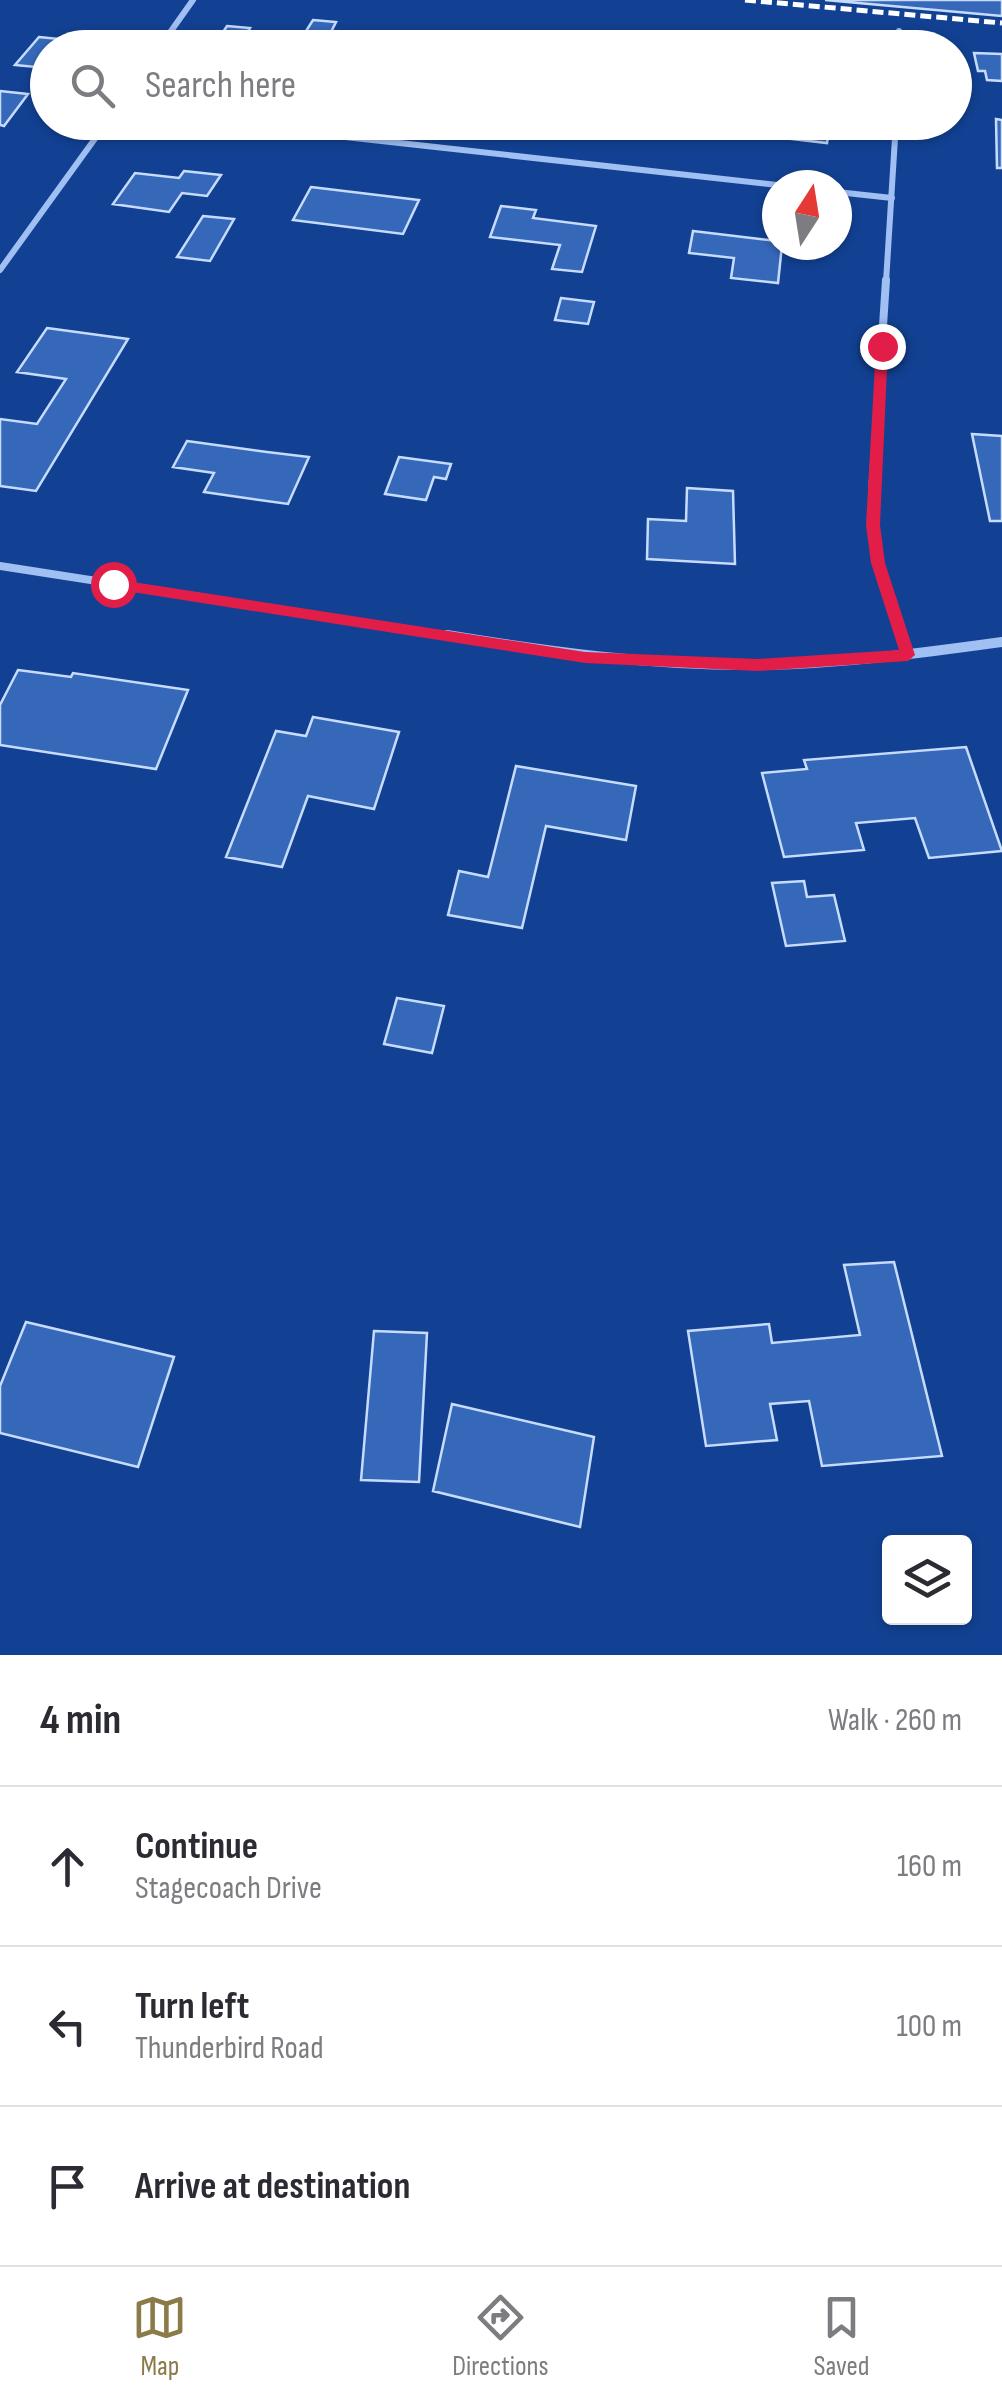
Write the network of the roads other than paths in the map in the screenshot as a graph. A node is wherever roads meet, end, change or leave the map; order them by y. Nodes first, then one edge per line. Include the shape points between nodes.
1 (192, 0) edge
2 (171, 30) edge
3 (94, 140) edge
4 (372, 140) edge
5 (895, 140) edge
6 (762, 183) edge
7 (852, 194) edge
8 (892, 198) junction
9 (0, 270) edge
10 (0, 566) edge
11 (1002, 642) edge
12 (908, 655) junction

1 - 2 street
3 - 9 street
4 - 6 street
5 - 8 street
7 - 8 street
8 - 12 street via 872,509 878,563
10 - 12 street via 585,658 758,665
11 - 12 street

